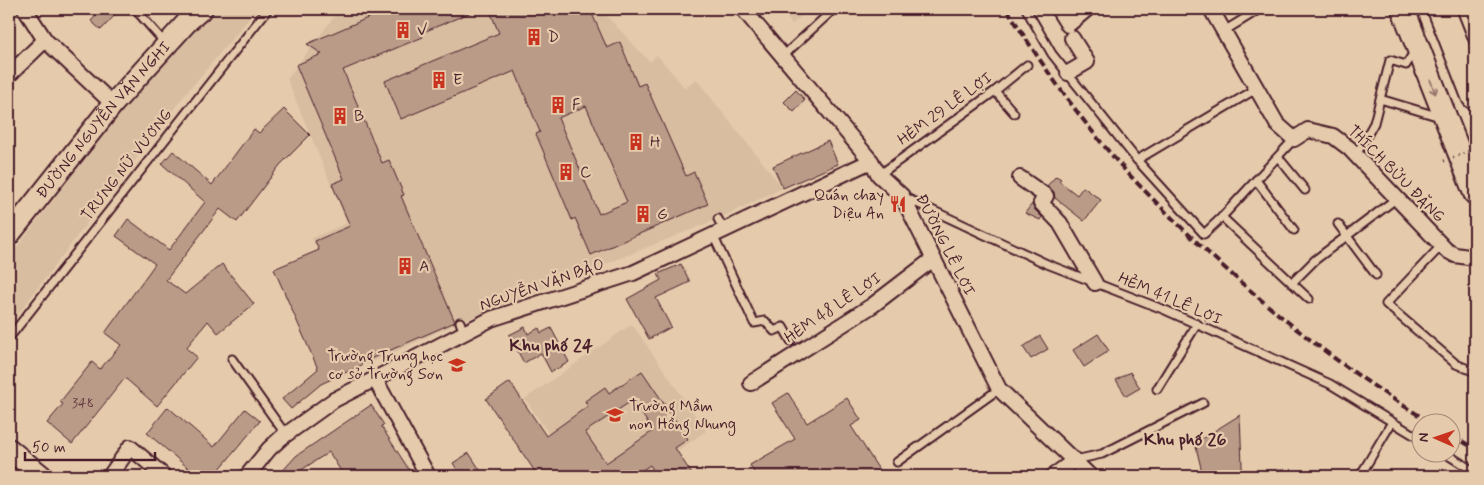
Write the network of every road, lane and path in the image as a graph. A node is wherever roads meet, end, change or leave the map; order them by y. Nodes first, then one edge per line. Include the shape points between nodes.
1 (25, 9) edge
2 (135, 9) edge
3 (268, 9) edge
4 (743, 9) edge
5 (834, 9) edge
6 (1026, 9) edge
7 (1058, 9) edge
8 (1087, 9) edge
9 (1211, 9) edge
10 (1260, 9) edge
11 (1403, 9) edge
12 (1441, 9) edge
13 (195, 11) edge
14 (1224, 31) junction
15 (1072, 38) dead end
16 (45, 40) junction
17 (166, 45) junction
18 (1418, 47) junction
19 (783, 56) junction
20 (1027, 65) dead end
21 (1068, 73) junction
22 (9, 75) edge
23 (1256, 89) junction
24 (995, 91) junction
25 (1475, 96) edge
26 (1380, 99) junction
27 (113, 104) junction
28 (1014, 113) dead end
29 (1446, 118) junction
30 (1294, 139) junction
31 (1475, 149) edge
32 (1356, 155) junction
33 (1278, 157) junction
34 (871, 160) junction
35 (1137, 160) junction
36 (1444, 161) dead end
37 (879, 175) junction
38 (1020, 178) dead end
39 (1256, 180) junction
40 (1305, 190) dead end
41 (1475, 194) edge
42 (902, 196) junction
43 (1397, 198) junction
44 (1222, 217) junction
45 (1338, 224) dead end
46 (719, 228) junction
47 (1294, 230) dead end
48 (9, 235) edge
49 (1346, 235) junction
50 (1442, 245) junction
51 (1475, 258) edge
52 (933, 259) junction
53 (1376, 275) dead end
54 (1095, 283) junction
55 (1292, 283) junction
56 (1309, 299) dead end
57 (1197, 324) junction
58 (9, 338) edge
59 (791, 341) dead end
60 (232, 359) dead end
61 (1475, 372) edge
62 (375, 379) junction
63 (751, 384) dead end
64 (999, 389) junction
65 (1157, 390) dead end
66 (1204, 403) dead end
67 (1392, 422) junction
68 (1412, 434) edge
69 (286, 435) junction
70 (9, 449) edge
71 (1075, 460) junction
72 (897, 462) dead end
73 (1459, 462) edge
74 (1475, 472) edge
75 (250, 475) edge
76 (42, 476) edge
77 (110, 476) edge
78 (164, 476) edge
79 (428, 476) edge
80 (1053, 476) edge
81 (1090, 476) edge
82 (1360, 476) edge

1 - 16 street
2 - 17 lane
3 - 58 lane, TRƯNG NỮ VƯƠNG
4 - 19 street, ĐƯỜNG LÊ LỢI
5 - 19 lane
6 - 21 lane via 1052,54
7 - 8 street via 1068,25
9 - 14 street
10 - 14 lane
11 - 18 main road
12 - 25 highway
13 - 17 main road, ĐƯỜNG NGUYỄN VĂN NGHI
14 - 23 street
15 - 21 street via 1087,62
16 - 22 street
16 - 27 street
17 - 27 main road, ĐƯỜNG NGUYỄN VĂN NGHI
18 - 26 lane via 1406,65 1390,60
18 -> 29 main road
19 - 34 street, ĐƯỜNG LÊ LỢI
20 - 24 lane, HẺM 29 LÊ LỢI
21 - 35 lane
23 - 30 street via 1277,124
23 - 35 lane
24 - 28 lane
24 - 37 lane, HẺM 29 LÊ LỢI
26 - 29 lane
26 - 32 lane via 1374,123
27 - 48 main road, ĐƯỜNG NGUYỄN VĂN NGHI
29 - 41 main road
30 - 32 street, THÍCH BỬU ĐĂNG via 1308,130 1326,134
30 - 33 lane
31 - 36 path, bridge
32 - 43 street, THÍCH BỬU ĐĂNG
33 - 39 lane
33 - 40 lane
34 - 37 street, ĐƯỜNG LÊ LỢI
34 - 46 street, NGUYỄN VĂN BẢO
35 - 44 lane via 1204,234
37 - 42 street, ĐƯỜNG LÊ LỢI
38 - 54 street via 1046,196 1040,203 1060,224
39 - 44 lane
39 - 47 lane
42 - 52 street, ĐƯỜNG LÊ LỢI
42 - 54 lane, HẺM 41 LÊ LỢI
43 - 49 lane
43 - 50 street, THÍCH BỬU ĐĂNG
44 - 55 lane
45 - 49 lane
46 - 59 lane via 754,323 765,320 774,331 783,327
46 - 62 street, NGUYỄN VĂN BẢO via 633,273 462,328
49 - 53 lane
49 - 55 lane
50 - 51 street, THÍCH BỬU ĐĂNG via 1455,255
50 - 61 lane via 1386,304 1456,364
52 - 63 street, HẺM 48 LÊ LỢI via 873,305
52 - 64 street, ĐƯỜNG LÊ LỢI
54 - 57 lane, HẺM 41 LÊ LỢI
55 - 56 lane
57 - 65 lane
57 - 67 lane, HẺM 41 LÊ LỢI via 1330,384
60 - 69 lane
62 - 69 street, NGUYỄN VĂN BẢO via 334,400
62 - 79 street
64 - 71 street, ĐƯỜNG LÊ LỢI
64 - 72 lane
66 - 71 lane via 1102,454
67 - 68 lane, HẺM 41 LÊ LỢI
67 - 82 lane
69 - 75 street, NGUYỄN VĂN BẢO via 269,449
70 - 76 main road
71 - 80 street
71 - 81 street, ĐƯỜNG LÊ LỢI
73 - 74 lane
77 - 78 street via 130,447

